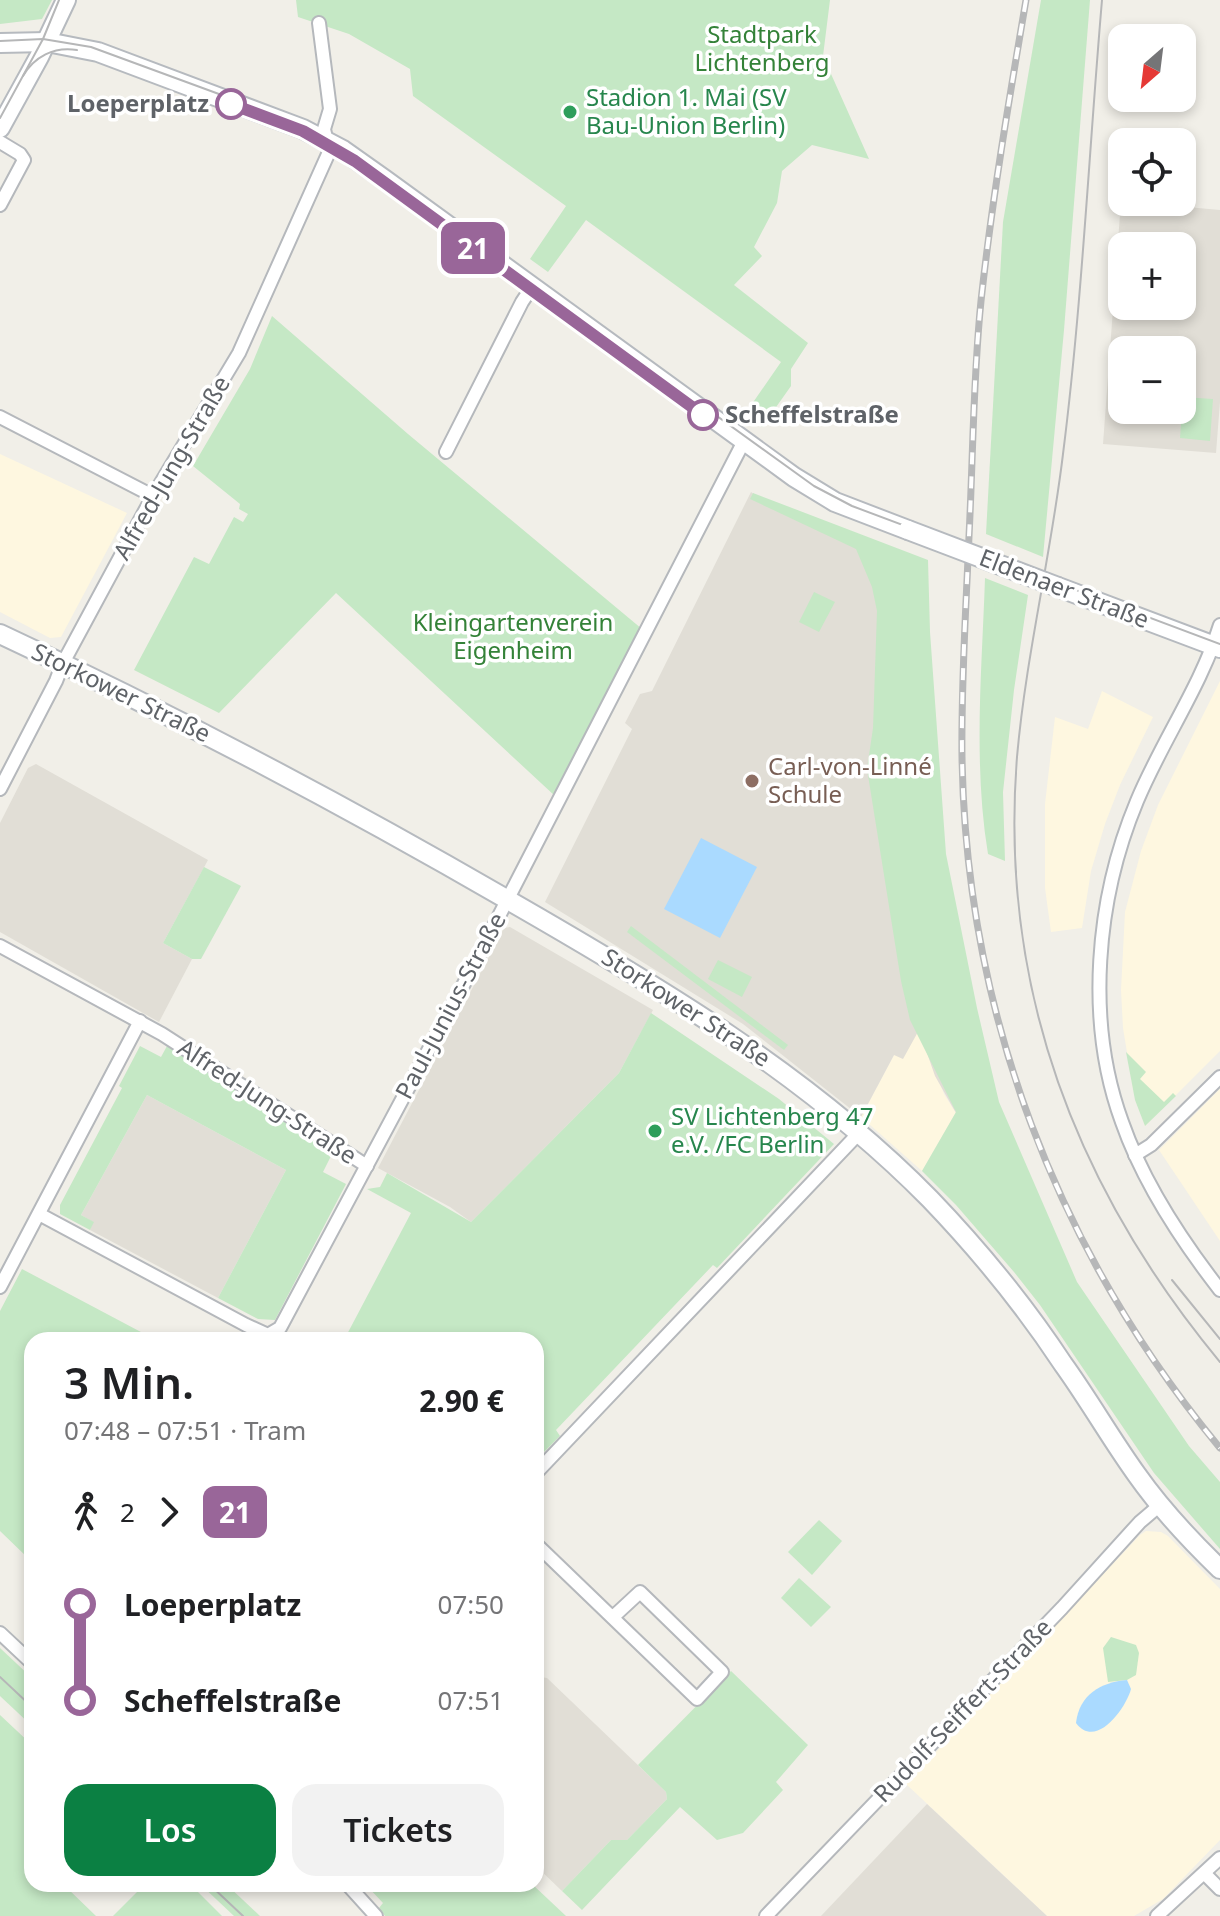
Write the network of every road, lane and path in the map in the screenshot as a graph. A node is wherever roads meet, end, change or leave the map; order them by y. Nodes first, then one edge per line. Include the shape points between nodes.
1 (66, 0) edge
2 (319, 23) dead end
3 (47, 42) junction
4 (0, 43) edge
5 (0, 128) edge
6 (326, 141) junction
7 (0, 142) edge
8 (0, 205) edge
9 (532, 287) junction
10 (0, 417) edge
11 (744, 441) junction
12 (446, 452) dead end
13 (153, 496) junction
14 (1220, 625) edge
15 (0, 634) edge
16 (1217, 647) edge
17 (63, 663) junction
18 (0, 789) edge
19 (507, 899) junction
20 (0, 946) edge
21 (140, 1021) junction
22 (1220, 1077) edge
23 (859, 1133) junction
24 (1135, 1155) junction
25 (367, 1166) junction
26 (39, 1214) junction
27 (0, 1287) edge
28 (1220, 1290) edge
29 (262, 1332) edge
30 (273, 1332) edge
31 (544, 1465) edge
32 (1160, 1505) junction
33 (544, 1552) edge
34 (1220, 1569) edge
35 (613, 1617) junction
36 (0, 1633) edge
37 (24, 1656) edge
38 (1220, 1858) edge
39 (1205, 1874) junction
40 (1220, 1889) edge
41 (354, 1892) edge
42 (376, 1916) edge
43 (766, 1916) edge
44 (1157, 1916) edge

1 - 3 main road
2 - 6 street, Alfred-Jung-Straße via 330,109
3 - 4 main road
3 - 5 main road
3 - 6 main road via 98,52 273,116
6 - 9 main road
6 - 13 street, Alfred-Jung-Straße via 329,152 239,353
7 - 8 street via 24,160
9 - 11 main road
9 - 12 street
10 - 13 street
11 - 16 main road, Eldenaer Straße, bridge via 824,496
11 - 19 street, Paul-Junius-Straße
13 - 17 street, Alfred-Jung-Straße
14 - 16 street
15 - 17 main road, Storkower Straße
16 - 24 street via 1130,818 1105,915 1101,1029 1109,1079
17 - 18 street, Alfred-Jung-Straße
17 - 19 main road, Storkower Straße via 332,800
19 - 23 main road, Storkower Straße via 740,1042
19 - 25 street, Paul-Junius-Straße
20 - 21 street, Alfred-Jung-Straße
21 - 25 street, Alfred-Jung-Straße
21 - 26 street
22 - 24 street
23 - 31 street
23 - 32 main road, Storkower Straße via 949,1219 1013,1294
24 - 28 street
25 - 30 street, Paul-Junius-Straße via 280,1328
26 - 27 street
26 - 29 street, Paul-Junius-Straße
32 - 34 main road, Storkower Straße
32 - 43 street, Rudolf-Seiffert-Straße
33 - 35 street
35 - 35 street via 697,1699 722,1672 640,1592
36 - 37 street
38 - 39 street
39 - 40 street
39 - 44 street
41 - 42 street

